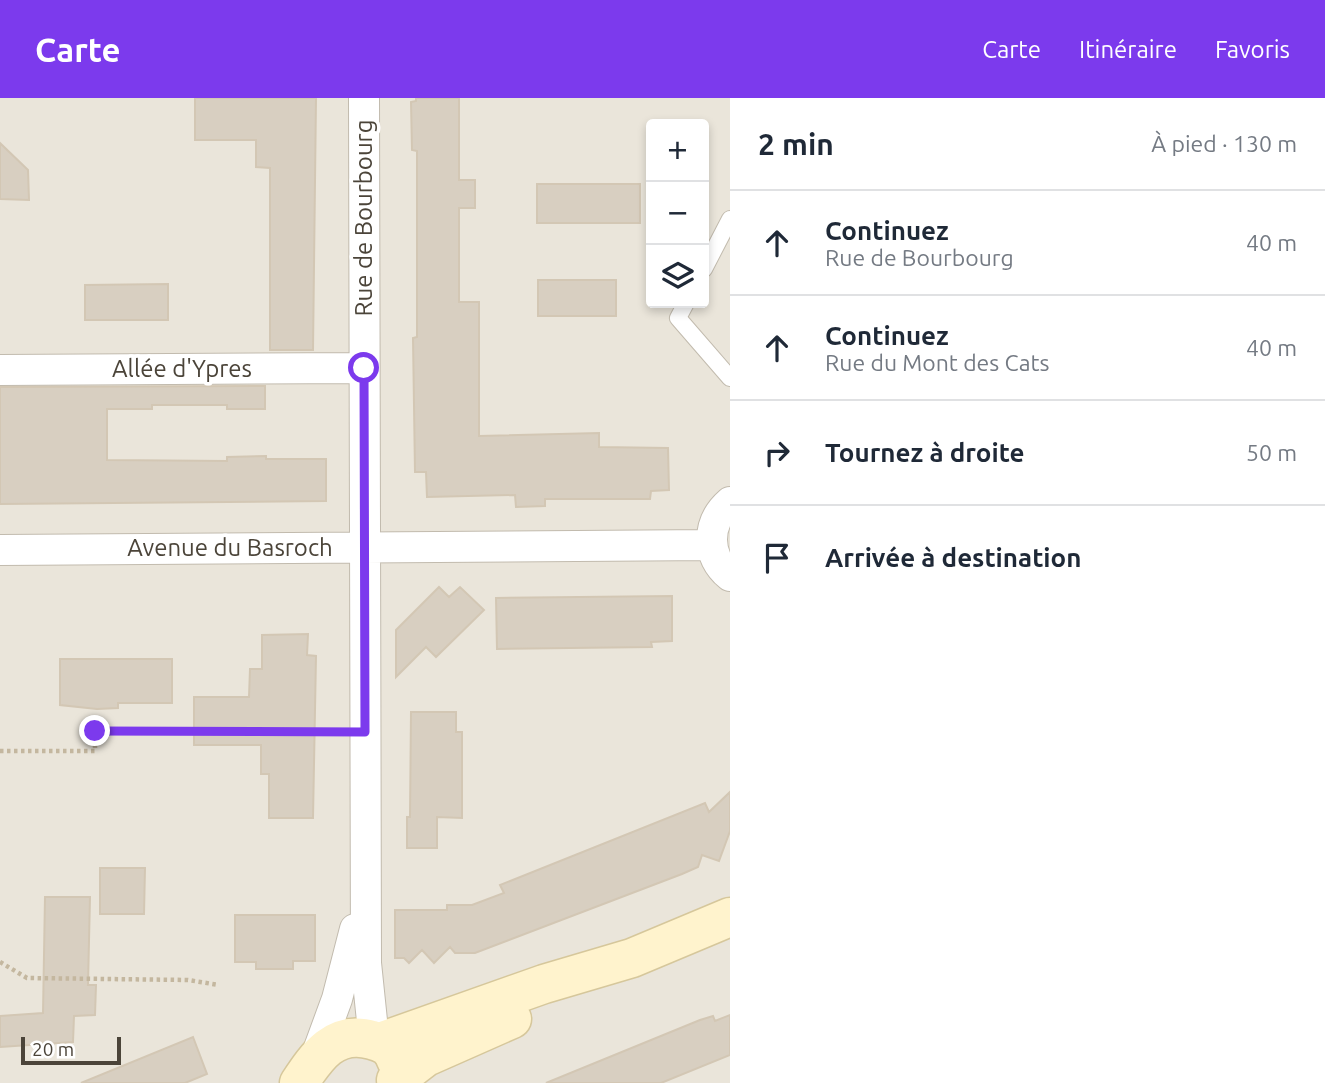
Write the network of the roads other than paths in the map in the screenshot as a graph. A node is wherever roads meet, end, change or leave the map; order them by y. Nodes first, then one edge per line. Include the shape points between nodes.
1 (364, 98) edge
2 (730, 219) edge
3 (709, 259) edge
4 (683, 308) edge
5 (364, 368) junction
6 (0, 370) edge
7 (730, 378) edge
8 (730, 502) edge
9 (712, 545) junction
10 (364, 547) junction
11 (0, 550) edge
12 (730, 576) edge
13 (365, 870) junction
14 (730, 917) edge
15 (632, 958) junction
16 (377, 1041) junction
17 (302, 1076) edge
18 (395, 1082) edge

1 - 5 street, Rue de Bourbourg
2 - 3 lane
4 - 7 lane via 678,318
5 - 6 street, Allée d'Ypres
5 - 10 street, Rue de Bourbourg
8 - 9 street via 714,523
9 - 10 street, Avenue du Basroch
9 - 12 street via 720,567
10 - 11 street, Avenue du Basroch
10 - 13 street, Rue de Bourbourg
13 - 16 street via 366,963
13 - 17 street via 343,980
14 - 15 street
15 - 16 street
15 - 18 street via 426,1057
16 - 17 street via 342,1038 327,1046
16 - 18 street via 395,1055

